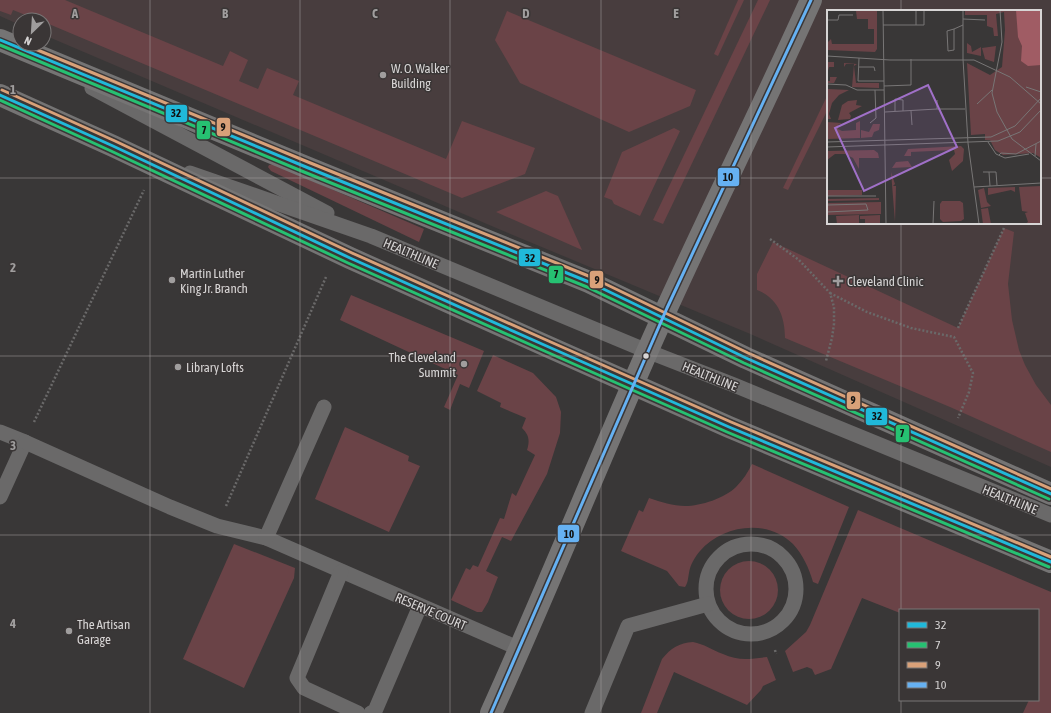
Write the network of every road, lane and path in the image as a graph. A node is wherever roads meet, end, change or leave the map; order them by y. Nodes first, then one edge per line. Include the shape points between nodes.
1 (811, 0) edge
2 (2, 41) edge
3 (0, 95) edge
4 (113, 146) junction
5 (144, 190) dead end
6 (1004, 228) dead end
7 (371, 236) junction
8 (770, 240) dead end
9 (326, 277) dead end
10 (830, 293) junction
11 (662, 317) junction
12 (958, 328) dead end
13 (647, 352) junction
14 (826, 361) dead end
15 (633, 384) junction
16 (324, 407) dead end
17 (958, 418) dead end
18 (0, 432) edge
19 (25, 442) junction
20 (1051, 494) edge
21 (0, 497) edge
22 (1051, 515) edge
23 (217, 526) junction
24 (266, 538) junction
25 (1051, 562) edge
26 (341, 572) junction
27 (708, 604) junction
28 (420, 606) junction
29 (520, 650) junction
30 (775, 650) dead end
31 (776, 654) dead end
32 (358, 713) edge
33 (371, 713) edge
34 (491, 713) edge
35 (592, 713) edge

1 - 11 main road
2 - 7 lane, HEALTHLINE
2 - 11 main road via 589,282
3 - 4 main road
4 - 7 lane, HEALTHLINE
4 - 15 main road via 350,258
5 - 19 path
6 - 12 path
7 - 13 lane, HEALTHLINE
8 - 10 path via 799,260
9 - 23 path
10 - 14 path via 834,318
10 - 17 path via 867,312 910,328 954,337 973,373 969,392
11 - 13 main road
11 - 20 main road via 746,358
13 - 15 main road
13 - 22 lane, HEALTHLINE
15 - 25 main road
15 - 29 main road
16 - 24 lane
18 - 19 lane
19 - 21 lane
19 - 23 lane, RESERVE COURT
23 - 24 lane, RESERVE COURT
24 - 26 lane, RESERVE COURT
26 - 28 lane, RESERVE COURT
26 - 32 lane via 297,678 304,688
27 - 27 lane via 705,585 709,570 716,558 734,546 751,543 766,545 780,553 795,577 796,593 787,617 778,625 758,634 746,634 726,627 716,618
27 - 35 lane via 628,626
28 - 29 lane, RESERVE COURT
28 - 33 lane via 375,710
29 - 34 main road
30 - 31 path

